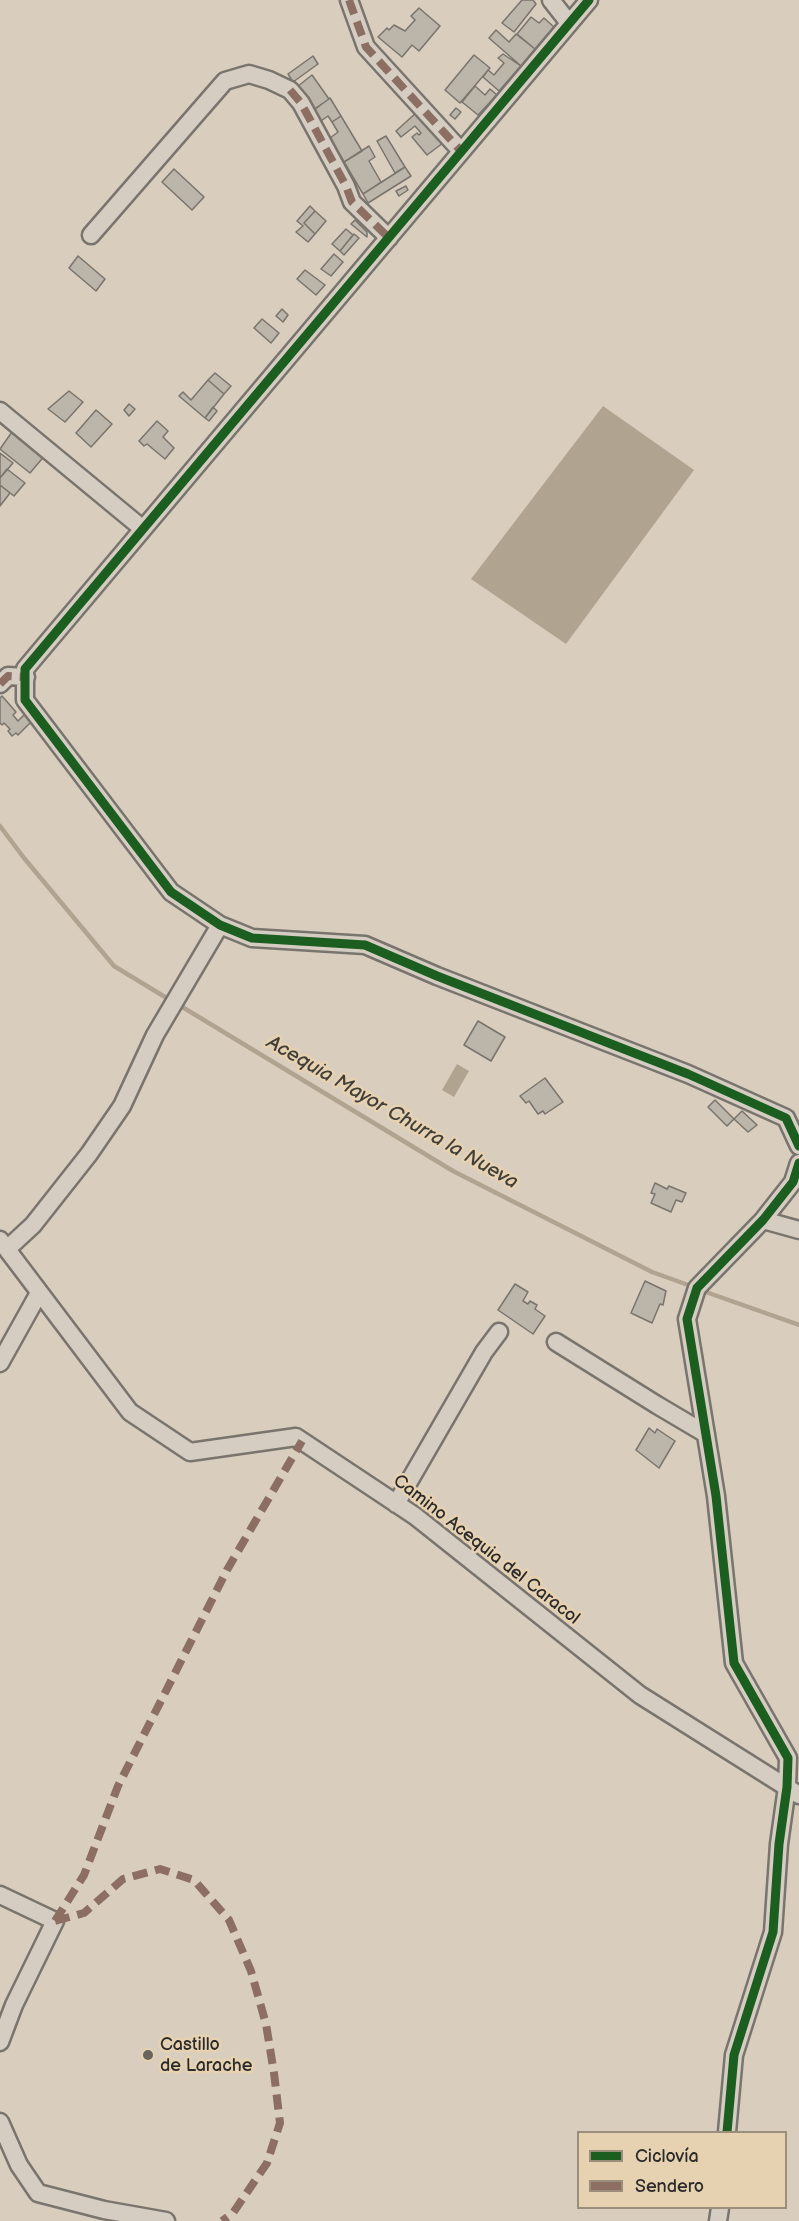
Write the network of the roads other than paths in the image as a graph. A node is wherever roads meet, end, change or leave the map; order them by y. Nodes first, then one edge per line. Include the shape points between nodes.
1 (349, 0) edge
2 (551, 0) edge
3 (589, 0) edge
4 (569, 23) junction
5 (461, 151) junction
6 (91, 234) dead end
7 (389, 238) junction
8 (0, 411) edge
9 (143, 529) junction
10 (26, 676) junction
11 (0, 684) edge
12 (220, 925) junction
13 (799, 1146) edge
14 (799, 1163) edge
15 (763, 1220) junction
16 (799, 1230) edge
17 (3, 1244) edge
18 (39, 1293) junction
19 (499, 1332) dead end
20 (556, 1342) dead end
21 (0, 1363) edge
22 (706, 1434) junction
23 (396, 1504) junction
24 (793, 1791) edge
25 (0, 1895) edge
26 (0, 2042) edge
27 (0, 2122) edge
28 (727, 2131) edge
29 (166, 2221) edge

1 - 5 street via 366,47
2 - 4 street
3 - 4 street
4 - 5 street
5 - 7 street
6 - 7 street via 225,81 249,74 290,90 301,103 352,202
7 - 9 street
8 - 9 street
9 - 10 street via 26,669
10 - 11 street via 8,676
10 - 12 street via 25,700 171,892
12 - 13 street via 252,938 365,945 688,1074 786,1118
12 - 17 street via 155,1035 122,1106 33,1225
14 - 15 street via 793,1182
15 - 16 street
15 - 22 street via 697,1288 687,1319
17 - 18 street, Camino Acequia del Caracol
18 - 21 street
18 - 23 street, Camino Acequia del Caracol via 130,1412 190,1452 296,1437
19 - 23 street
20 - 22 street
22 - 24 street via 734,1663 789,1758
23 - 24 street, Camino Acequia del Caracol via 640,1695
24 - 28 street via 778,1844 773,1932 734,2055
25 - 26 street via 55,1922
27 - 29 street via 19,2165 38,2193

